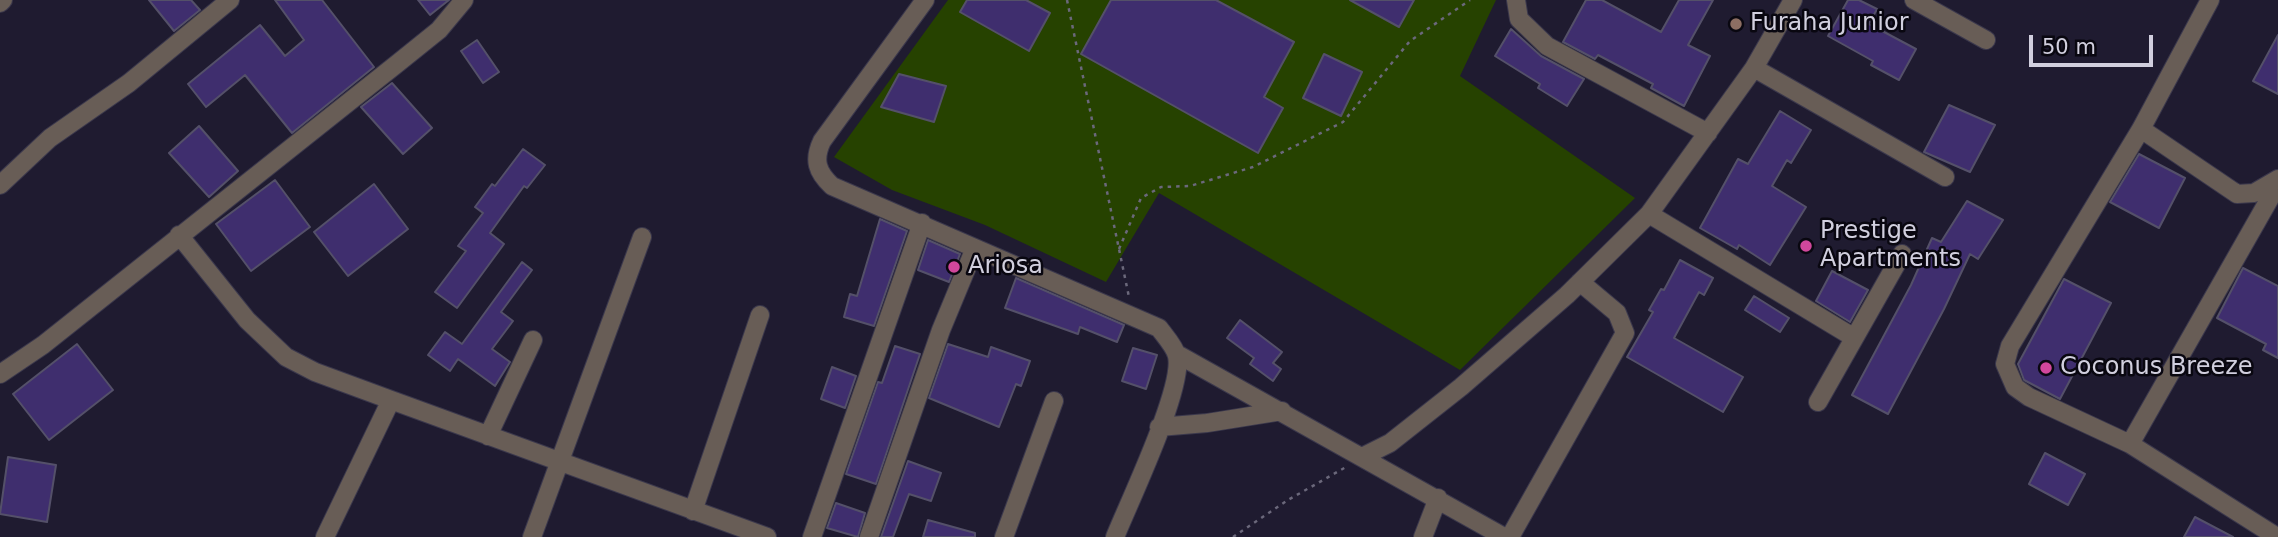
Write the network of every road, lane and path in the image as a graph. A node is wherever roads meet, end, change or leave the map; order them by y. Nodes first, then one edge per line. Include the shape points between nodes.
1 (230, 0) edge
2 (464, 0) edge
3 (925, 0) edge
4 (1068, 0) edge
5 (1470, 0) edge
6 (1516, 0) edge
7 (1793, 0) edge
8 (1914, 0) edge
9 (2210, 0) edge
10 (1986, 40) dead end
11 (1754, 68) junction
12 (2141, 129) junction
13 (1708, 134) junction
14 (1945, 177) dead end
15 (2278, 179) edge
16 (2278, 184) edge
17 (0, 185) edge
18 (1649, 214) junction
19 (922, 223) junction
20 (179, 235) junction
21 (642, 237) dead end
22 (975, 248) junction
23 (1119, 249) junction
24 (1902, 254) dead end
25 (1580, 282) junction
26 (760, 315) dead end
27 (1133, 317) junction
28 (1853, 337) junction
29 (533, 340) dead end
30 (1177, 354) junction
31 (0, 374) edge
32 (391, 401) junction
33 (1054, 401) dead end
34 (1818, 402) dead end
35 (1282, 411) junction
36 (1159, 427) junction
37 (488, 436) junction
38 (2130, 444) junction
39 (1364, 456) junction
40 (560, 462) junction
41 (1438, 498) junction
42 (693, 511) junction
43 (325, 537) edge
44 (532, 537) edge
45 (767, 537) edge
46 (812, 537) edge
47 (869, 537) edge
48 (1004, 537) edge
49 (1115, 537) edge
50 (1233, 537) edge
51 (1423, 537) edge
52 (1504, 537) edge
53 (1510, 537) edge
54 (2277, 537) edge

1 - 17 street via 129,83 50,138
2 - 20 street via 439,30
3 - 19 street via 822,141 816,162 832,186
4 - 23 path
5 - 23 path via 1410,41 1343,122 1253,167 1190,186 1161,187 1141,198
6 - 13 street via 1519,19 1547,46
7 - 11 street
8 - 10 street
9 - 12 street
11 - 13 street
11 - 14 street
12 - 15 street via 2237,194 2254,193
12 - 38 street via 2010,346 2005,365 2015,387 2029,397
13 - 18 street
16 - 38 street
18 - 25 street
18 - 28 street
19 - 22 street
19 - 46 street
20 - 31 street
20 - 32 street via 247,320 286,357
21 - 40 street
22 - 27 street
22 - 47 street via 941,330
23 - 27 path
24 - 28 street
25 - 39 street via 1461,387 1390,443
25 - 53 street via 1617,313 1625,333
26 - 42 street
27 - 30 street via 1159,328
28 - 34 street
29 - 37 street
30 - 35 street
30 - 36 street via 1173,387
32 - 37 street
32 - 43 street
33 - 48 street
35 - 36 street
35 - 39 street
36 - 49 street
37 - 40 street
38 - 54 street
39 - 41 street
39 - 50 path
40 - 42 street
40 - 44 street
41 - 51 street
41 - 52 street
42 - 45 street

